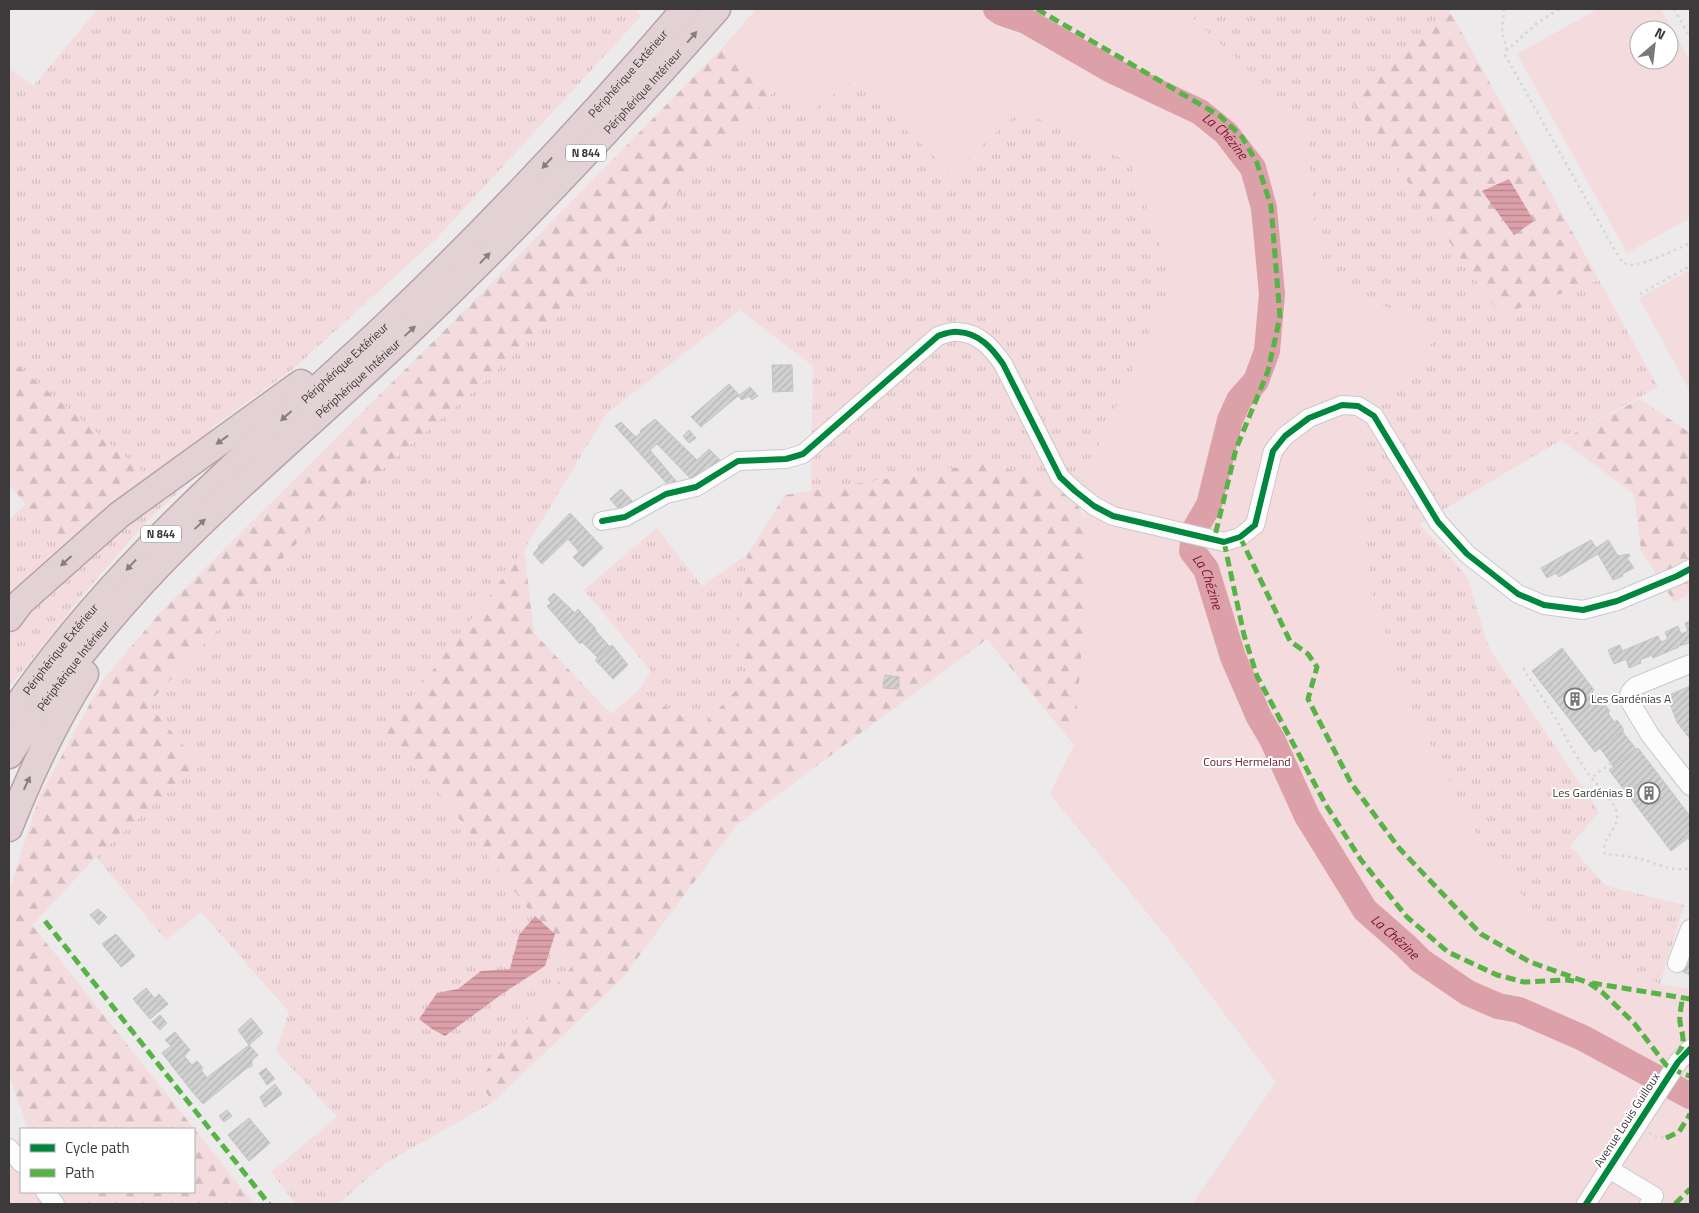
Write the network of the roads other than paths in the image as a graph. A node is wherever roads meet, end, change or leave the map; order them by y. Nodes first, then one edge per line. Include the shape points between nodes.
1 (685, 9) edge
2 (717, 9) edge
3 (336, 372) junction
4 (602, 521) dead end
5 (1690, 569) edge
6 (118, 610) junction
7 (9, 618) edge
8 (1690, 664) edge
9 (9, 718) edge
10 (9, 756) edge
11 (1690, 786) edge
12 (9, 828) edge
13 (1690, 929) edge
14 (1676, 964) dead end
15 (1690, 1049) edge
16 (9, 1148) edge
17 (20, 1162) edge
18 (1609, 1169) junction
19 (46, 1193) edge
20 (55, 1204) edge
21 (1586, 1204) edge
22 (1649, 1204) edge

1 -> 3 highway, Périphérique Extérieur / N 844 via 519,193
6 -> 2 highway, Périphérique Intérieur / N 844 via 196,528 457,286 606,132
3 -> 7 highway via 318,371 119,515 21,602
3 -> 9 highway, Périphérique Extérieur / N 844 via 143,552 87,614
4 - 5 street via 625,517 666,494 696,487 738,461 803,454 938,336 957,331 977,337 993,350 1003,364 1060,478 1094,506 1113,516 1224,542 1240,537 1255,525 1273,451 1285,436 1309,418 1342,405 1358,406 1374,416 1438,522 1467,554 1518,594 1544,605 1583,610 1617,602
6 - 10 highway, Périphérique Intérieur / N 844 via 64,677
12 -> 6 highway via 38,759 70,698 114,634
8 - 11 street via 1636,686 1628,696 1650,735
13 - 14 street
15 - 18 street, Avenue Louis Guilloux via 1678,1062
16 - 17 street
18 - 21 street, Avenue Louis Guilloux
18 - 22 street via 1654,1196
19 - 20 street

